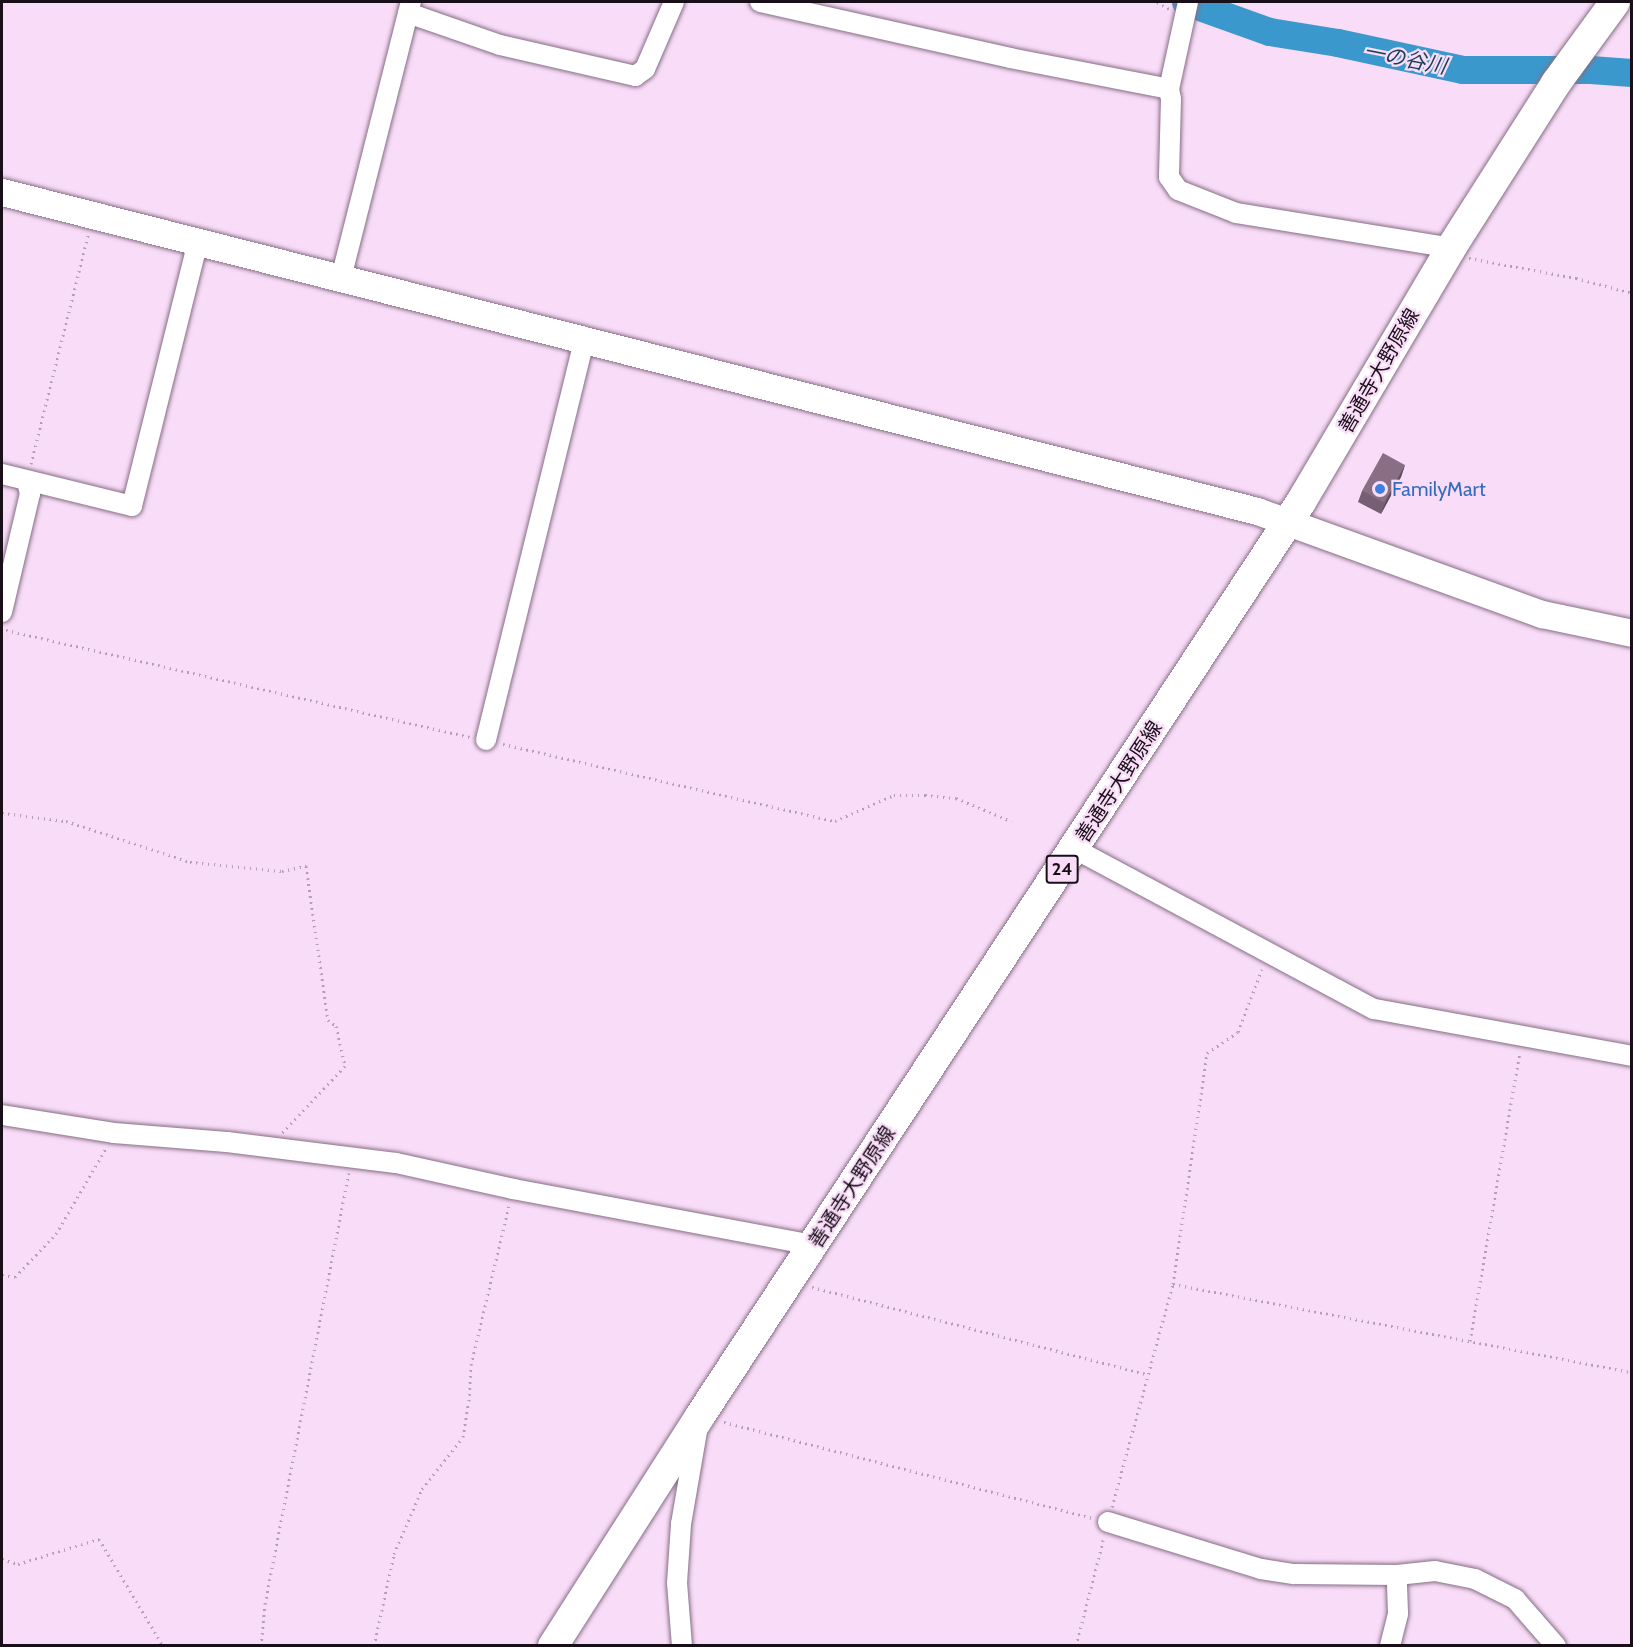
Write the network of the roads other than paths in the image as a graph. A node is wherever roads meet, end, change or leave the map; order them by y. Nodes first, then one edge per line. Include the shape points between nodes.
1 (674, 2) edge
2 (760, 2) edge
3 (1615, 2) edge
4 (409, 7) edge
5 (1186, 7) edge
6 (1169, 89) junction
7 (2, 192) edge
8 (198, 242) junction
9 (1451, 248) junction
10 (341, 278) junction
11 (584, 341) junction
12 (2, 474) edge
13 (27, 481) junction
14 (1288, 521) junction
15 (2, 612) edge
16 (1632, 633) edge
17 (486, 740) road end
18 (1075, 849) junction
19 (1632, 1056) edge
20 (2, 1114) edge
21 (813, 1245) junction
22 (700, 1416) junction
23 (1108, 1522) road end
24 (1397, 1575) junction
25 (553, 1646) edge
26 (682, 1646) edge
27 (1390, 1646) edge
28 (1557, 1646) edge

1 - 4 street via 645,69 635,76 500,45
2 - 6 street
3 - 9 main road, 善通寺大野原線 / 24 via 1563,73
4 - 10 street
5 - 6 street
6 - 9 street via 1169,177 1178,190 1236,213
7 - 8 street
8 - 10 street
8 - 13 street via 132,506
9 - 14 main road, 善通寺大野原線 / 24
10 - 11 street
11 - 14 street
11 - 17 street
12 - 13 street
13 - 15 street via 30,494
14 - 16 street via 1542,614
14 - 18 main road, 善通寺大野原線 / 24
18 - 19 street via 1374,1009
18 - 21 main road, 善通寺大野原線 / 24
20 - 21 street via 114,1133 396,1163
21 - 22 main road, 善通寺大野原線 / 24
22 - 25 main road, 善通寺大野原線 / 24
22 - 26 street via 681,1524 677,1583
23 - 24 street via 1261,1569 1294,1574
24 - 27 street via 1398,1613
24 - 28 street via 1435,1570 1475,1579 1515,1599

